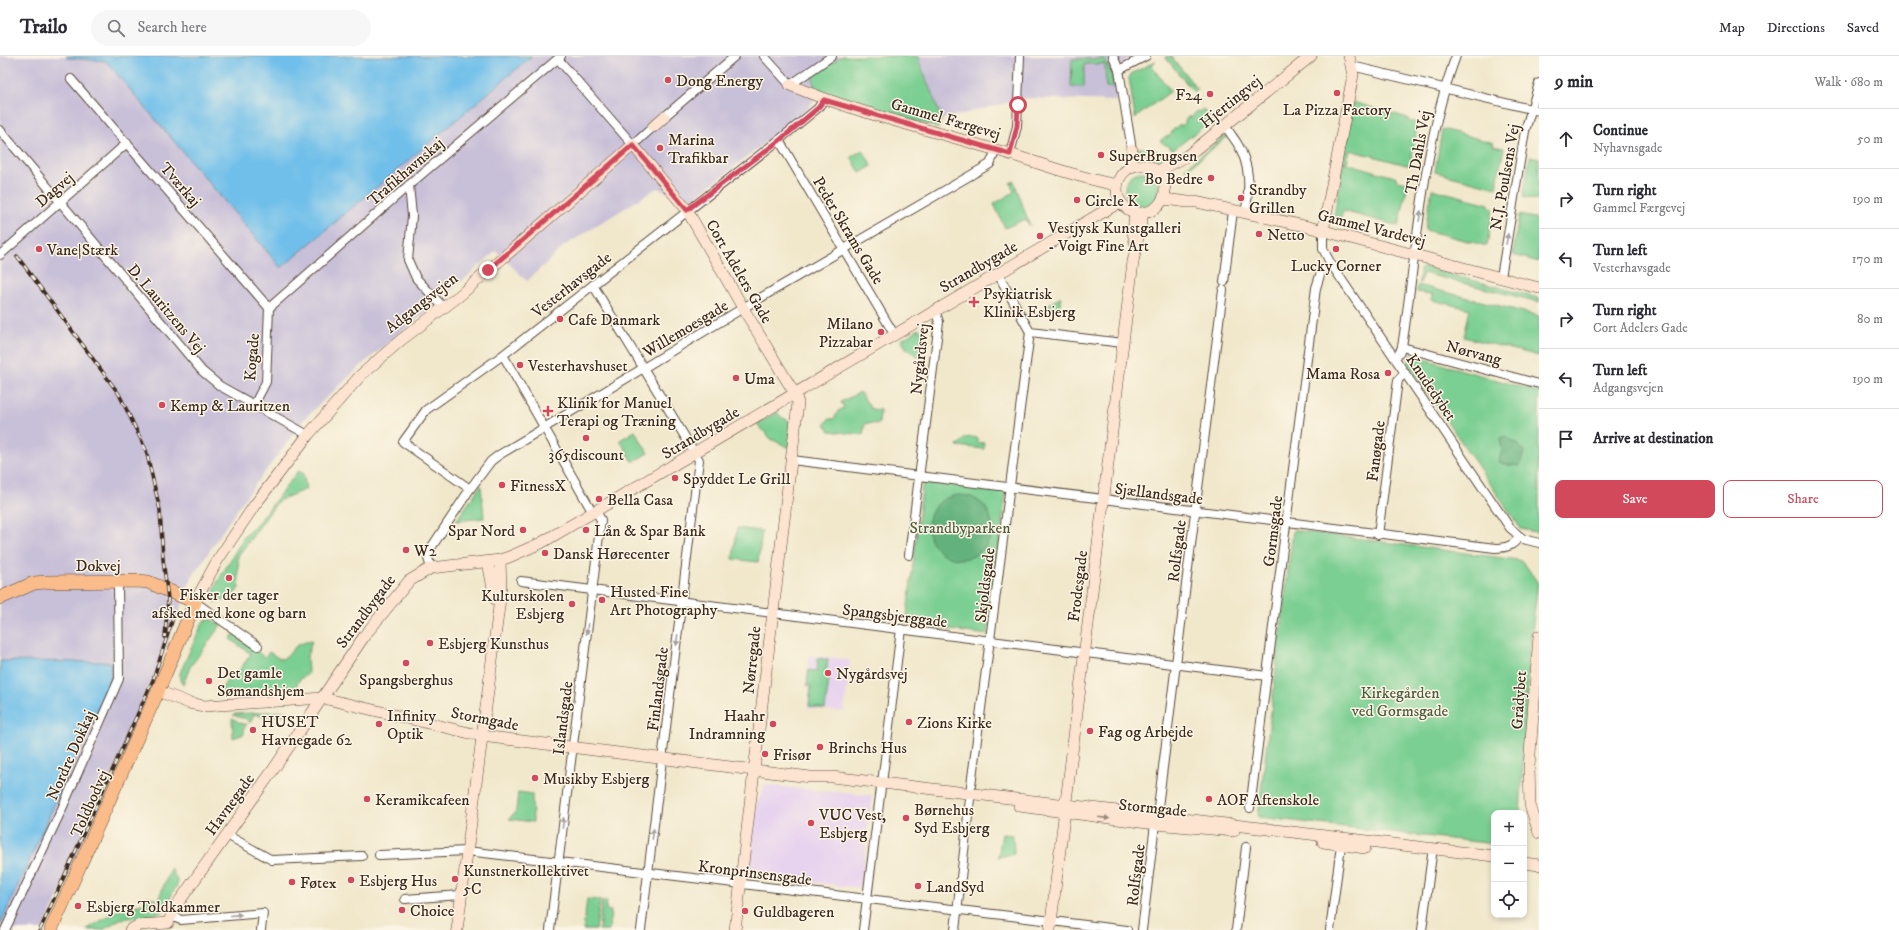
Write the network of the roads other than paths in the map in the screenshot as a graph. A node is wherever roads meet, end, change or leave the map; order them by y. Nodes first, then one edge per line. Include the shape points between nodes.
1 (735, 56) edge
2 (764, 56) edge
3 (832, 56) edge
4 (1020, 56) edge
5 (1113, 56) edge
6 (1146, 56) edge
7 (1311, 56) edge
8 (1456, 56) edge
9 (559, 57) edge
10 (1351, 61) edge
11 (1119, 70) junction
12 (71, 79) dead end
13 (1539, 83) edge
14 (790, 85) junction
15 (1444, 88) junction
16 (824, 100) junction
17 (1530, 108) junction
18 (1539, 111) edge
19 (664, 117) joint
20 (1225, 125) junction
21 (653, 127) joint
22 (0, 130) edge
23 (780, 140) junction
24 (127, 143) junction
25 (633, 145) junction
26 (996, 150) junction
27 (1132, 150) joint
28 (1010, 154) junction
29 (1134, 166) junction
30 (409, 185) junction
31 (1163, 185) junction
32 (1117, 186) junction
33 (60, 202) junction
34 (1120, 202) junction
35 (687, 210) junction
36 (1233, 211) junction
37 (1139, 213) junction
38 (1245, 213) junction
39 (1323, 231) junction
40 (844, 250) junction
41 (1414, 254) junction
42 (0, 256) edge
43 (1331, 264) junction
44 (998, 274) junction
45 (1501, 277) junction
46 (1224, 282) dead end
47 (593, 285) junction
48 (1539, 288) edge
49 (1223, 290) dead end
50 (269, 308) junction
51 (444, 308) junction
52 (743, 308) junction
53 (935, 310) junction
54 (1030, 332) junction
55 (894, 334) junction
56 (1123, 343) junction
57 (1402, 347) junction
58 (503, 355) junction
59 (1394, 357) junction
60 (644, 369) junction
61 (1404, 373) junction
62 (1539, 384) edge
63 (795, 394) junction
64 (254, 405) junction
65 (545, 428) junction
66 (308, 435) junction
67 (696, 452) junction
68 (792, 460) junction
69 (919, 476) junction
70 (1010, 488) junction
71 (470, 489) junction
72 (1104, 500) junction
73 (595, 512) junction
74 (1195, 512) junction
75 (1287, 523) junction
76 (1378, 535) junction
77 (1519, 537) junction
78 (1539, 543) edge
79 (910, 555) dead end
80 (500, 560) junction
81 (488, 562) junction
82 (431, 568) junction
83 (521, 581) dead end
84 (118, 582) junction
85 (592, 590) junction
86 (0, 598) edge
87 (195, 602) junction
88 (682, 602) junction
89 (772, 613) junction
90 (497, 618) junction
91 (901, 629) junction
92 (1539, 636) edge
93 (991, 641) junction
94 (258, 646) dead end
95 (1085, 653) junction
96 (1176, 664) junction
97 (1267, 676) junction
98 (1537, 682) edge
99 (158, 691) junction
100 (323, 698) junction
101 (482, 736) junction
102 (573, 748) junction
103 (662, 759) junction
104 (1529, 767) junction
105 (754, 770) junction
106 (881, 786) junction
107 (970, 796) junction
108 (1250, 808) dead end
109 (1066, 809) junction
110 (1539, 818) edge
111 (1156, 819) junction
112 (1539, 833) edge
113 (227, 835) junction
114 (1341, 845) junction
115 (1246, 847) dead end
116 (467, 851) junction
117 (379, 855) dead end
118 (362, 856) dead end
119 (1432, 856) junction
120 (1527, 858) edge
121 (1539, 859) edge
122 (558, 861) junction
123 (1491, 861) edge
124 (1491, 861) edge
125 (1527, 863) edge
126 (1539, 865) edge
127 (1527, 867) edge
128 (1539, 868) edge
129 (648, 873) junction
130 (740, 884) junction
131 (461, 895) junction
132 (405, 899) dead end
133 (868, 900) junction
134 (958, 910) junction
135 (169, 923) edge
136 (1051, 926) edge
137 (5, 930) edge
138 (51, 930) edge
139 (130, 930) edge
140 (261, 930) edge
141 (457, 930) edge
142 (550, 930) edge
143 (641, 930) edge
144 (735, 930) edge
145 (863, 930) edge
146 (955, 930) edge
147 (1126, 930) edge
148 (1142, 930) edge
149 (1236, 930) edge
150 (1330, 930) edge
151 (1422, 930) edge

1 - 19 street, Adgangsvejen
2 - 14 street
3 - 14 street
4 - 28 street via 1017,126
5 - 11 street
6 - 11 street
7 - 20 street, Hjertingvej
8 - 15 street, Th Dahls Vej
9 - 25 street, Cort Adelers Gade
9 - 30 street, Trafikhavnskaj
10 - 15 street
10 - 39 street via 1353,75
11 - 27 street
12 - 24 street, Tværkaj
13 - 17 street, N.J. Poulsens Vej
14 - 16 street, Gammel Færgevej
15 - 17 street
41 -> 15 street, Th Dahls Vej
16 - 23 street, Vesterhavsgade
16 - 26 street, Gammel Færgevej
17 - 18 street
45 -> 17 street, N.J. Poulsens Vej
19 - 21 street, Adgangsvejen
20 - 31 street, Hjertingvej via 1188,156
20 - 38 street via 1243,154 1248,168 1249,187
21 - 25 street, Adgangsvejen
22 - 33 street, D. Lauritzens Vej
23 - 35 street, Vesterhavsgade
23 - 40 street, Peder Skrams Gade
24 - 33 street, Dagvej
24 - 50 street, Tværkaj
25 - 35 street, Cort Adelers Gade
25 - 51 street, Adgangsvejen
26 - 28 street, Gammel Færgevej
26 - 40 street, Willemoesgade via 990,164
27 - 29 street
28 - 32 street, Gammel Færgevej via 1053,169
29 - 31 street via 1148,165
29 - 32 street via 1121,175
30 - 50 street, Trafikhavnskaj
30 - 51 street via 412,216 408,260 416,278
31 - 36 street, Gammel Vardevej via 1188,202
31 - 37 street via 1155,209
32 - 34 street
33 - 42 street, Dagvej
33 - 64 street, D. Lauritzens Vej via 202,371 220,386
34 - 37 street via 1129,210
34 - 44 street, Strandbygade
35 - 47 street, Vesterhavsgade
35 - 52 street, Cort Adelers Gade
36 - 38 street, Gammel Vardevej
36 - 46 street
37 - 56 street, Frodesgade via 1133,232 1135,246
38 - 39 street, Gammel Vardevej
39 - 41 street, Gammel Vardevej
39 - 43 street, Knudedybet via 1323,249
40 - 52 street, Willemoesgade
40 - 55 street, Peder Skrams Gade
41 - 45 street, Gammel Vardevej
41 - 57 street
43 - 59 street, Knudedybet
43 - 75 street, Gormsgade via 1321,272 1317,281
44 - 53 street, Strandbygade
44 - 54 street
45 - 48 street, Gammel Vardevej
47 - 58 street, Vesterhavsgade
47 - 60 street
49 - 74 street, Rolfsgade
50 - 64 street, Kogade via 266,382
51 - 66 street, Adgangsvejen via 401,340 361,375
52 - 60 street, Willemoesgade
52 - 63 street, Cort Adelers Gade
53 - 55 street, Strandbygade
53 - 69 street, Nygårdsvej via 939,322
54 - 56 street
54 - 70 street, Skjoldsgade
55 - 63 street, Strandbygade
56 - 72 street, Frodesgade
57 - 59 street via 1399,354
57 - 62 street, Nørvang
58 - 65 street, Islandsgade
58 - 71 street, Vesterhavsgade via 426,410 403,442
59 - 61 street, Knudedybet
60 - 65 street, Willemoesgade
60 - 67 street
61 - 76 street, Fanøgade via 1398,380
61 - 77 street, Knudedybet via 1510,528
63 - 67 street, Strandbygade
63 - 68 street, Nørregade via 798,415
64 - 66 street, D. Lauritzens Vej
65 - 71 street, Willemoesgade via 491,461
65 - 73 street, Islandsgade
66 - 87 street, Adgangsvejen via 236,532
67 - 73 street, Strandbygade
67 - 88 street, Finlandsgade via 699,465
68 - 69 street, Sjællandsgade
68 - 89 street, Nørregade
69 - 70 street, Sjællandsgade
69 - 79 street, Nygårdsvej
70 - 72 street, Sjællandsgade
70 - 93 street, Skjoldsgade
71 - 82 street, Willemoesgade via 431,548 428,558
72 - 74 street, Sjællandsgade
72 - 95 street, Frodesgade
73 - 80 street, Strandbygade via 541,543
73 - 85 street, Islandsgade via 601,520
74 - 75 street, Sjællandsgade
74 - 96 street, Rolfsgade
75 - 76 street, Sjællandsgade
75 - 97 street, Gormsgade
76 - 77 street, Sjællandsgade via 1495,548 1506,548 1514,544
77 - 78 street
80 - 81 street, Strandbygade
80 - 90 street via 501,590
81 - 82 street, Strandbygade
81 - 90 street
82 - 100 street, Strandbygade via 409,581 397,594 364,635
83 - 85 street, Spangsbjerggade
84 - 86 main road, Dokvej via 46,582 34,584
84 - 87 main road, Dokvej via 148,582
84 - 137 street, Nordre Dokkaj via 119,680
85 - 88 street, Spangsbjerggade
85 -> 102 street, Islandsgade
87 - 94 street
87 - 99 main road, Adgangsvejen
88 - 89 street, Spangsbjerggade
88 -> 103 street, Finlandsgade
89 - 91 street, Spangsbjerggade
89 - 105 street, Nørregade
90 - 101 street
91 - 93 street, Spangsbjerggade
91 - 106 street
92 - 98 street, Grådybet
93 - 95 street, Spangsbjerggade
93 - 107 street, Skjoldsgade
95 - 96 street, Spangsbjerggade
95 - 109 street, Frodesgade
96 - 97 street, Spangsbjerggade
96 - 111 street, Rolfsgade
97 - 108 street, Gormsgade
98 - 104 street, Grådybet
99 - 100 street, Stormgade via 204,706
99 - 138 main road, Toldbodvej
100 - 101 street, Stormgade
100 - 113 street, Havnegade
101 - 102 street, Stormgade
101 - 116 street
102 - 103 street, Stormgade
122 -> 102 street, Islandsgade
103 - 105 street, Stormgade
129 -> 103 street, Finlandsgade
104 - 110 street, Grådybet via 1532,793
104 - 112 street, Grådybet via 1530,805
105 - 106 street, Stormgade via 810,777 828,776
105 - 130 street, Nørregade
106 - 107 street, Stormgade
106 - 133 street
107 - 109 street, Stormgade
107 - 134 street, Skjoldsgade
109 - 111 street, Stormgade
109 - 136 street, Frodesgade
111 - 114 street, Stormgade
111 - 123 street, Stormgade
111 - 148 street, Rolfsgade
113 - 118 street via 272,860
113 - 135 street, Havnegade via 188,889
114 - 119 street, Stormgade
114 - 150 street
115 - 149 street
116 - 117 street, Kronprinsensgade
116 - 122 street, Kronprinsensgade
116 - 131 street
119 - 124 street, Stormgade
119 - 151 street
120 - 121 street
122 - 129 street, Kronprinsensgade
122 - 142 street, Islandsgade
125 - 126 street
127 - 128 street
129 - 130 street, Kronprinsensgade
129 - 143 street, Finlandsgade
130 - 133 street, Kronprinsensgade
130 - 144 street, Nørregade
131 - 132 street
131 - 141 street
133 - 134 street, Kronprinsensgade
133 - 145 street
134 - 136 street, Kronprinsensgade
134 - 146 street, Skjoldsgade
135 - 139 street via 139,925
135 -> 140 street via 263,913
136 - 147 street, Kronprinsensgade

